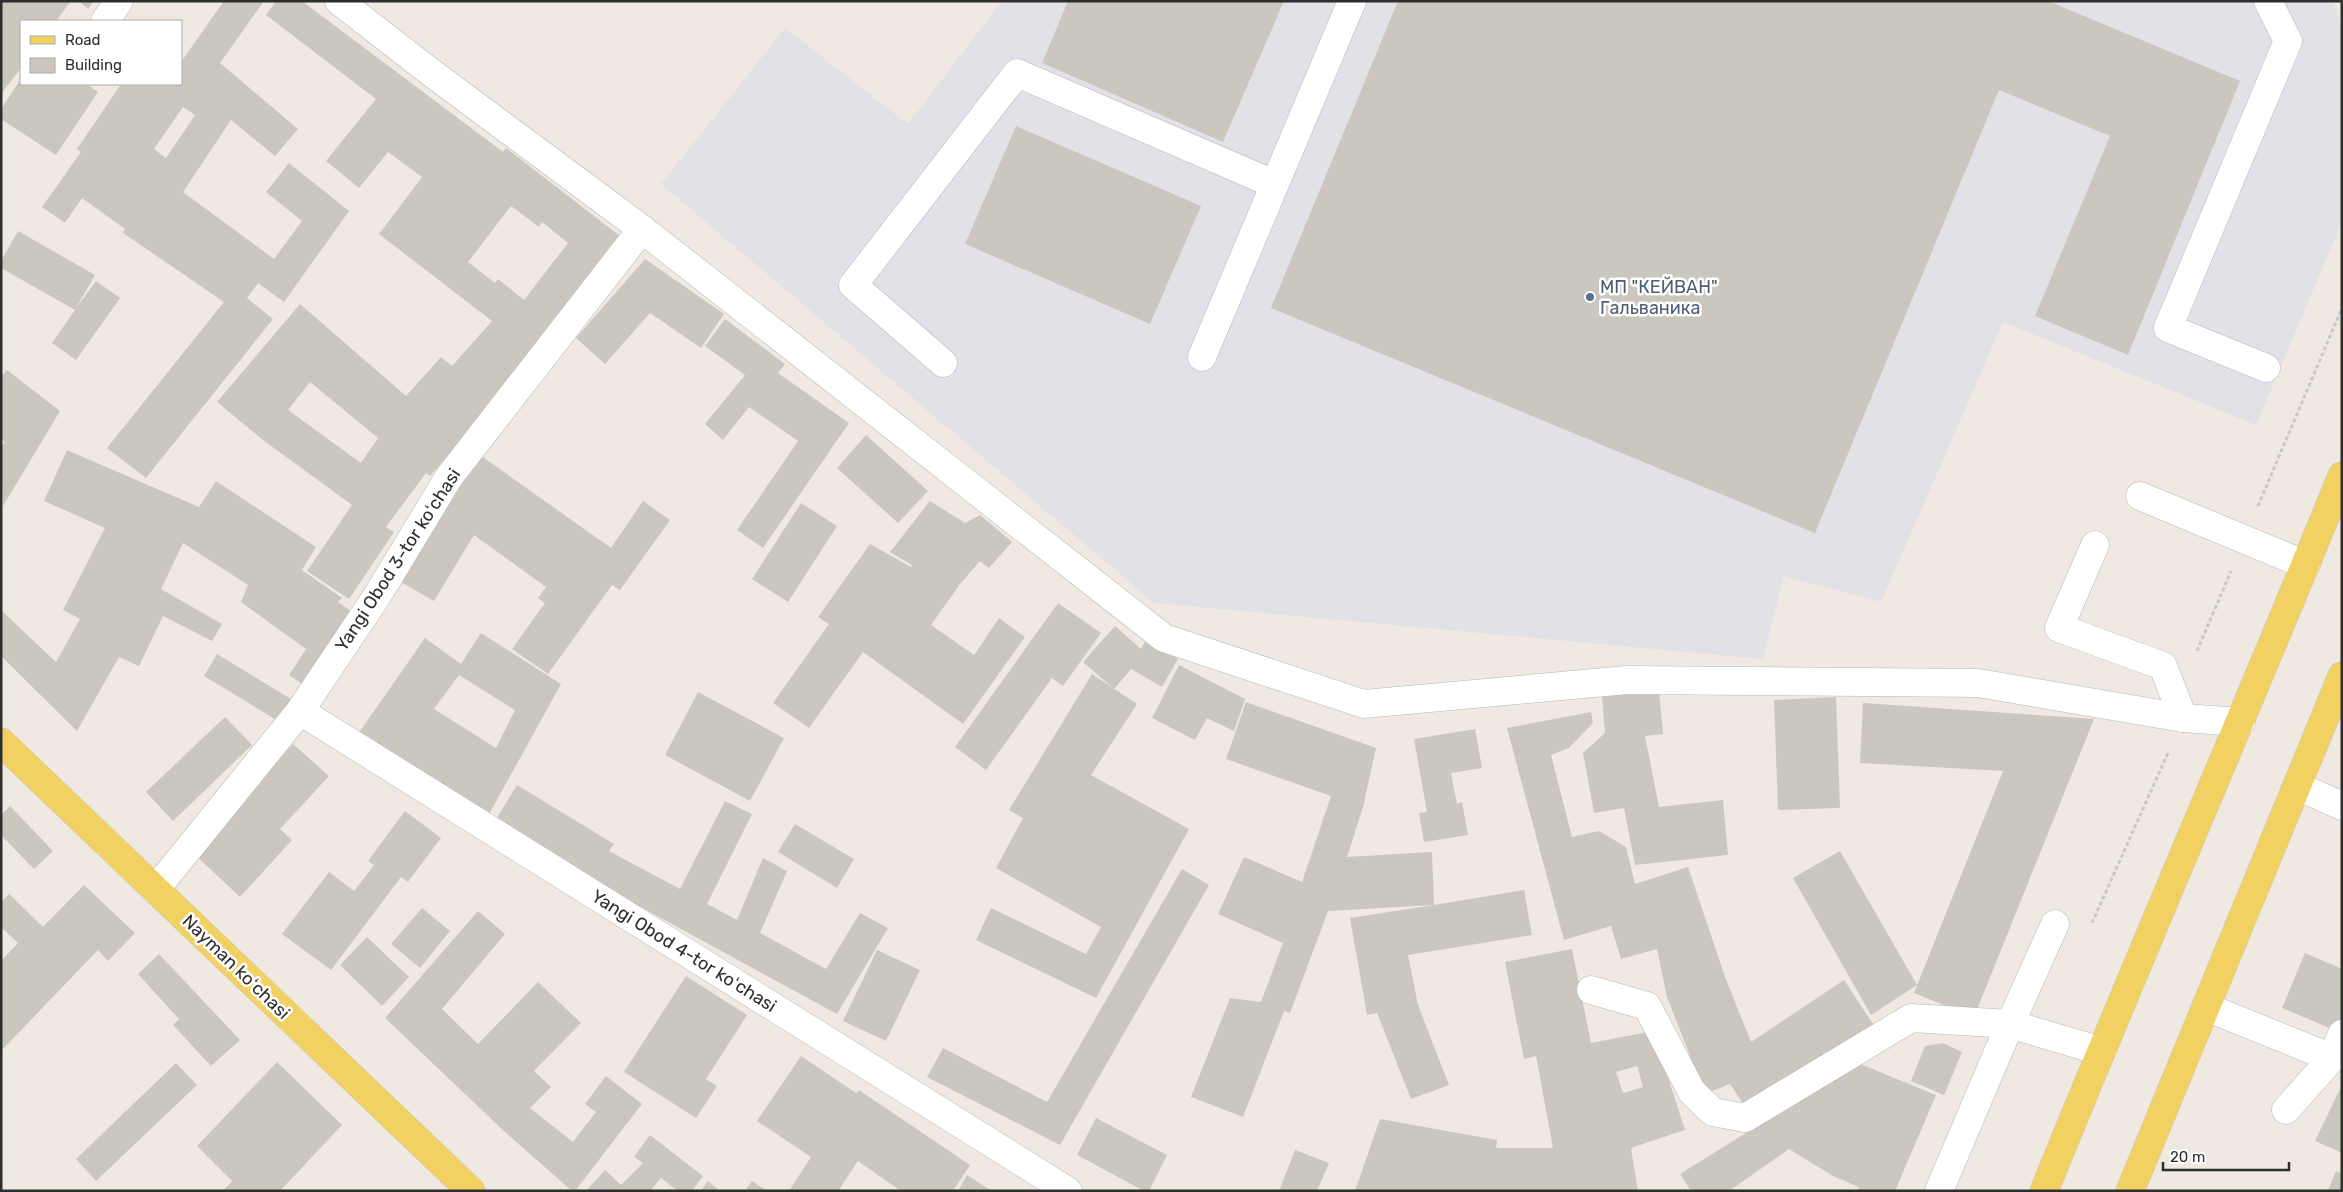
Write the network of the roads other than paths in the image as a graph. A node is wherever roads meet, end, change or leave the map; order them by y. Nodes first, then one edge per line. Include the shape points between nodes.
1 (119, 1) edge
2 (339, 1) edge
3 (1352, 1) edge
4 (2268, 1) edge
5 (106, 20) edge
6 (1274, 184) junction
7 (642, 230) junction
8 (1202, 356) dead end
9 (943, 363) dead end
10 (2266, 368) dead end
11 (2342, 476) edge
12 (2140, 496) dead end
13 (2095, 545) dead end
14 (2306, 564) junction
15 (2342, 676) edge
16 (300, 711) junction
17 (2183, 718) junction
18 (2241, 722) junction
19 (1, 742) edge
20 (2297, 786) junction
21 (2342, 806) edge
22 (155, 890) junction
23 (2055, 924) dead end
24 (1591, 990) dead end
25 (2206, 1007) junction
26 (2010, 1024) junction
27 (2337, 1046) edge
28 (2101, 1051) junction
29 (2286, 1110) dead end
30 (471, 1191) edge
31 (1068, 1191) edge
32 (1939, 1191) edge
33 (2044, 1191) edge
34 (2130, 1191) edge

1 - 5 street
2 - 7 street
3 - 6 street
4 - 10 street via 2288,41 2168,328
6 - 8 street
6 - 9 street via 1017,73 853,285
7 - 16 street, Yangi Obod 3-tor koʻchasi via 449,477 377,596
7 - 17 street via 1164,638 1364,704 1627,680 1978,683
11 - 14 main road
12 - 14 street
13 - 17 street via 2059,628 2163,666
14 - 18 main road
15 - 20 main road
16 - 22 street, Yangi Obod 3-tor koʻchasi
16 - 31 street, Yangi Obod 4-tor koʻchasi
17 - 18 street
18 - 28 main road
19 - 22 main road, Nayman koʻchasi
20 - 21 street
20 - 25 main road
22 - 30 main road, Nayman koʻchasi
23 - 26 street
24 - 26 street via 1647,1006 1692,1092 1713,1112 1746,1118 1911,1018
25 - 27 street
25 - 34 main road
26 - 28 street
26 - 32 street
27 - 29 street
28 - 33 main road

